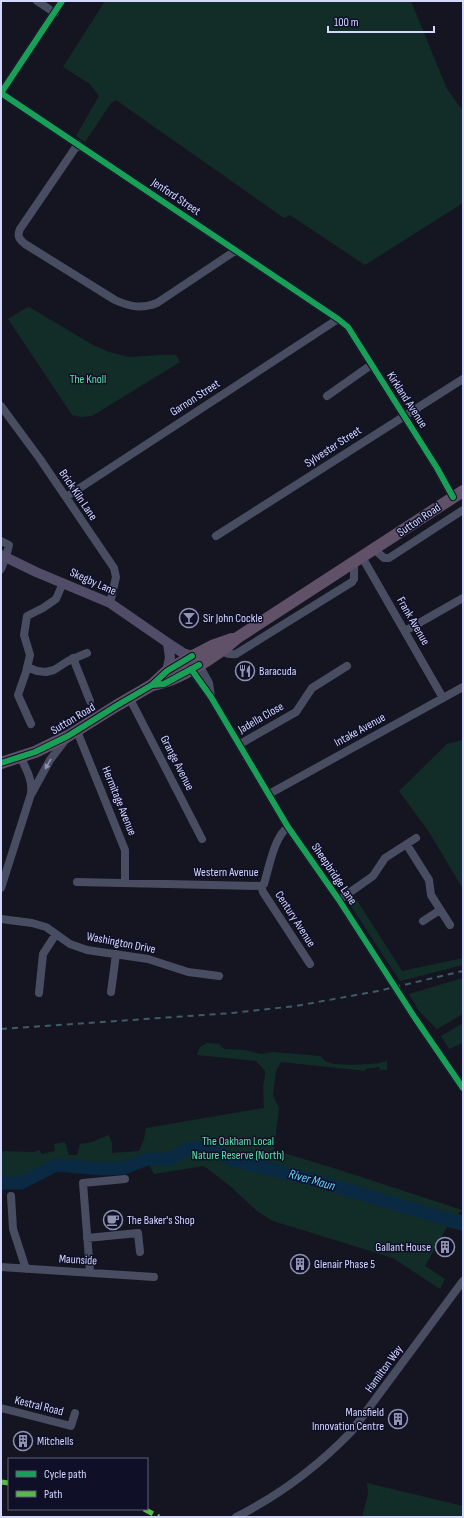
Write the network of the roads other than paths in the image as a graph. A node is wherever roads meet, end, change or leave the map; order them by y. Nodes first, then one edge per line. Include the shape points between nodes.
1 (37, 1) edge
2 (62, 1) edge
3 (55, 13) junction
4 (1, 93) edge
5 (78, 144) junction
6 (235, 251) junction
7 (338, 319) junction
8 (371, 366) junction
9 (463, 379) edge
10 (326, 396) dead end
11 (1, 406) edge
12 (404, 416) junction
13 (458, 494) edge
14 (66, 497) junction
15 (463, 510) edge
16 (216, 536) dead end
17 (1, 541) edge
18 (374, 549) junction
19 (4, 556) edge
20 (358, 560) junction
21 (1, 569) edge
22 (63, 583) junction
23 (463, 598) edge
24 (110, 603) junction
25 (405, 631) junction
26 (168, 644) junction
27 (220, 648) junction
28 (87, 653) dead end
29 (73, 658) junction
30 (190, 661) junction
31 (347, 666) dead end
32 (27, 667) junction
33 (167, 671) junction
34 (152, 686) junction
35 (463, 687) edge
36 (443, 698) junction
37 (130, 699) junction
38 (90, 702) dead end
39 (31, 724) dead end
40 (73, 734) junction
41 (240, 744) junction
42 (20, 756) junction
43 (1, 763) edge
44 (31, 794) junction
45 (269, 794) junction
46 (288, 827) junction
47 (416, 838) dead end
48 (202, 839) dead end
49 (406, 844) junction
50 (77, 882) dead end
51 (125, 883) junction
52 (261, 886) junction
53 (1, 888) edge
54 (339, 900) junction
55 (440, 910) junction
56 (1, 919) edge
57 (423, 921) dead end
58 (450, 925) dead end
59 (56, 934) junction
60 (116, 954) junction
61 (310, 964) dead end
62 (219, 976) dead end
63 (111, 992) dead end
64 (40, 993) dead end
65 (463, 1088) edge
66 (125, 1178) dead end
67 (11, 1196) dead end
68 (87, 1238) junction
69 (140, 1252) dead end
70 (1, 1267) edge
71 (26, 1269) junction
72 (90, 1272) junction
73 (154, 1277) dead end
74 (463, 1281) edge
75 (1, 1408) edge
76 (75, 1413) dead end
77 (236, 1517) edge

1 - 3 street
2 - 3 street
3 - 4 street
4 - 5 street, Jenford Street
5 - 6 street, Jenford Street
5 - 6 street via 20,229 18,234 25,244 115,300 139,307 157,303
6 - 7 street, Jenford Street
7 - 8 street, Kirkland Avenue via 348,327
7 - 14 street, Garnon Street
8 - 10 street
8 - 12 street, Kirkland Avenue
9 - 12 street, Sylvester Street
11 - 14 street, Brick Kiln Lane
12 - 13 street, Kirkland Avenue
12 - 16 street, Sylvester Street
13 - 18 highway, Sutton Road
14 - 24 street, Brick Kiln Lane via 116,572
15 - 18 street, Sutton Road via 389,558 384,558
17 - 19 street via 9,545
18 - 20 highway, Sutton Road
19 - 21 street
19 - 22 main road, Skegby Lane
20 - 25 street, Frank Avenue
20 - 27 highway, Sutton Road
20 - 27 street, Sutton Road via 352,582 236,654 231,655
22 - 24 main road, Skegby Lane
22 - 32 street via 56,599 27,616 24,635 30,654
23 - 25 street
24 - 26 main road, Skegby Lane
25 - 36 street, Frank Avenue
26 - 30 main road, Skegby Lane
26 - 33 main road via 170,658
27 - 30 highway, Sutton Road
28 - 29 street
29 - 32 street via 46,672
29 - 38 street
30 - 33 highway, Sutton Road
30 - 34 highway, Sutton Road via 164,684
30 - 41 street, Sheepbridge Lane via 209,683 211,697
31 - 41 street, Jadella Close via 312,688 296,712
32 - 39 street via 18,695
33 - 34 highway, Sutton Road
34 - 37 highway, Sutton Road
35 - 36 street, Intake Avenue
36 - 45 street, Intake Avenue
37 - 40 highway, Sutton Road
37 - 48 street, Grange Avenue
40 - 42 highway, Sutton Road
40 -> 44 street via 50,760
40 - 51 street, Hermitage Avenue via 126,850
41 - 45 street, Sheepbridge Lane
42 - 43 highway, Sutton Road
42 - 44 street via 31,780
44 - 53 street
45 - 46 street, Sheepbridge Lane
46 - 52 street, Western Avenue via 278,839 264,884
46 - 54 street, Sheepbridge Lane
47 - 49 street
49 - 54 street via 385,858 373,876
49 - 55 street via 429,880 430,895
50 - 51 street, Western Avenue
51 - 52 street, Western Avenue
52 - 61 street, Century Avenue
54 - 65 street, Sheepbridge Lane
55 - 57 street
55 - 58 street
56 - 59 street, Washington Drive via 32,923 46,927
59 - 60 street, Washington Drive via 70,944 86,950
59 - 64 street via 43,954
60 - 62 street, Washington Drive via 148,959 188,972
60 - 63 street
66 - 68 street via 83,1183
67 - 71 street via 13,1228
68 - 69 street via 138,1233
68 - 72 street
70 - 71 street, Maunside
71 - 72 street, Maunside
72 - 73 street, Maunside
74 - 77 street, Hamilton Way via 346,1437 311,1470 257,1507
75 - 76 street, Kestral Road via 71,1426

